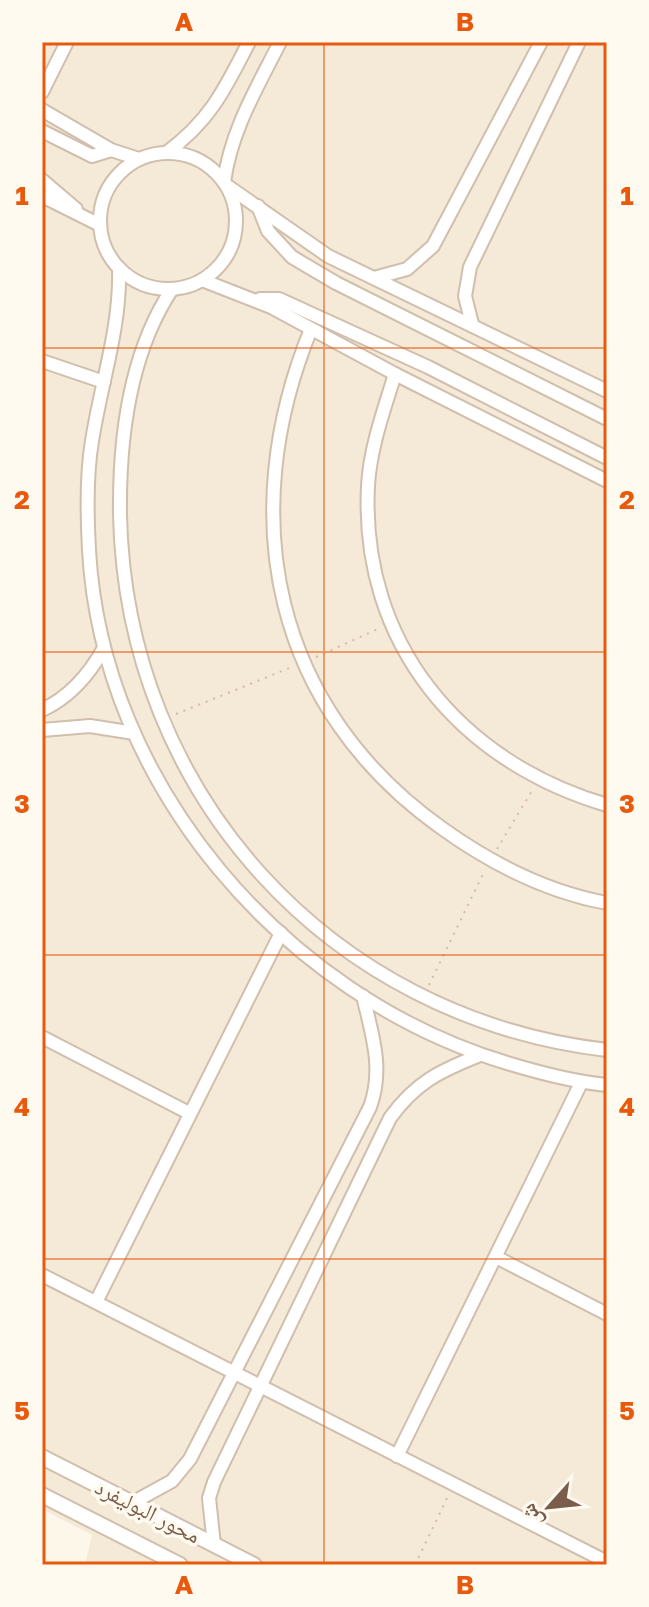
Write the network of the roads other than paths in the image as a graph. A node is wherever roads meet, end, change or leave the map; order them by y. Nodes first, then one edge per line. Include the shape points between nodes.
1 (67, 42) edge
2 (249, 42) edge
3 (280, 42) edge
4 (541, 42) edge
5 (579, 42) edge
6 (42, 92) edge
7 (42, 110) edge
8 (42, 131) edge
9 (111, 150) junction
10 (166, 153) junction
11 (139, 159) junction
12 (42, 180) edge
13 (225, 183) junction
14 (42, 196) edge
15 (257, 204) junction
16 (79, 214) junction
17 (100, 225) junction
18 (119, 268) junction
19 (373, 278) junction
20 (202, 280) junction
21 (172, 289) junction
22 (252, 299) junction
23 (472, 324) junction
24 (311, 329) junction
25 (42, 361) edge
26 (395, 374) junction
27 (104, 382) junction
28 (607, 391) edge
29 (607, 419) edge
30 (607, 458) edge
31 (607, 481) edge
32 (104, 648) junction
33 (42, 710) edge
34 (42, 730) edge
35 (134, 733) junction
36 (607, 805) edge
37 (607, 903) edge
38 (281, 933) junction
39 (363, 996) junction
40 (42, 1037) edge
41 (607, 1050) edge
42 (480, 1055) junction
43 (581, 1083) junction
44 (607, 1085) edge
45 (189, 1113) junction
46 (496, 1257) junction
47 (42, 1275) edge
48 (96, 1302) junction
49 (607, 1314) edge
50 (234, 1372) junction
51 (259, 1386) junction
52 (397, 1456) junction
53 (42, 1457) edge
54 (42, 1495) edge
55 (132, 1503) junction
56 (214, 1545) junction
57 (607, 1562) edge
58 (180, 1565) edge
59 (254, 1565) edge

1 - 6 street
2 - 10 street via 207,117
3 - 13 street via 239,122
4 - 19 street via 433,246 407,269
5 - 23 street via 470,267 465,296
7 - 9 street
8 - 9 street via 92,156
9 - 11 street
10 - 11 street
10 - 13 street via 193,157
11 - 17 street via 114,179
12 - 16 street
13 - 15 street
13 - 20 street via 235,211 234,238 228,255
14 - 16 street
15 - 19 street via 328,256
15 - 29 street via 268,231 292,257
16 - 17 street
17 - 18 street
18 - 21 street via 143,284
18 - 27 street via 118,311
19 - 23 street
20 - 21 street
20 - 22 street
21 - 41 street via 144,343 131,392 123,441 121,541 137,639 162,720 191,780 257,871 327,936 367,964 424,997 508,1030
22 - 24 street
22 - 30 street via 279,299
23 - 28 street
24 - 26 street
24 - 37 street via 284,406 273,480 275,542 281,591 303,663 324,704 380,778 414,809 490,860 542,885
25 - 27 street
26 - 31 street
26 - 36 street via 368,483 368,531 376,578 392,623 417,672 451,715 492,751 579,797
27 - 32 street via 91,443 88,498 89,553
32 - 33 street via 82,681
32 - 35 street
34 - 35 street via 90,726
35 - 38 street via 177,813 209,858
38 - 39 street
38 - 45 street
39 - 42 street
39 - 50 street via 378,1064 375,1093
40 - 45 street
42 - 43 street
42 - 51 street via 435,1074 390,1118
43 - 44 street
43 - 46 street
45 - 48 street
46 - 49 street
46 - 52 street
47 - 48 street
48 - 50 street
50 - 51 street
50 - 55 street via 183,1470
51 - 52 street
51 - 56 street via 209,1498
52 - 57 street
53 - 55 street, محور البوليفرد
54 - 58 street, محور البوليفرد
55 - 56 street, محور البوليفرد
56 - 59 street, محور البوليفرد

